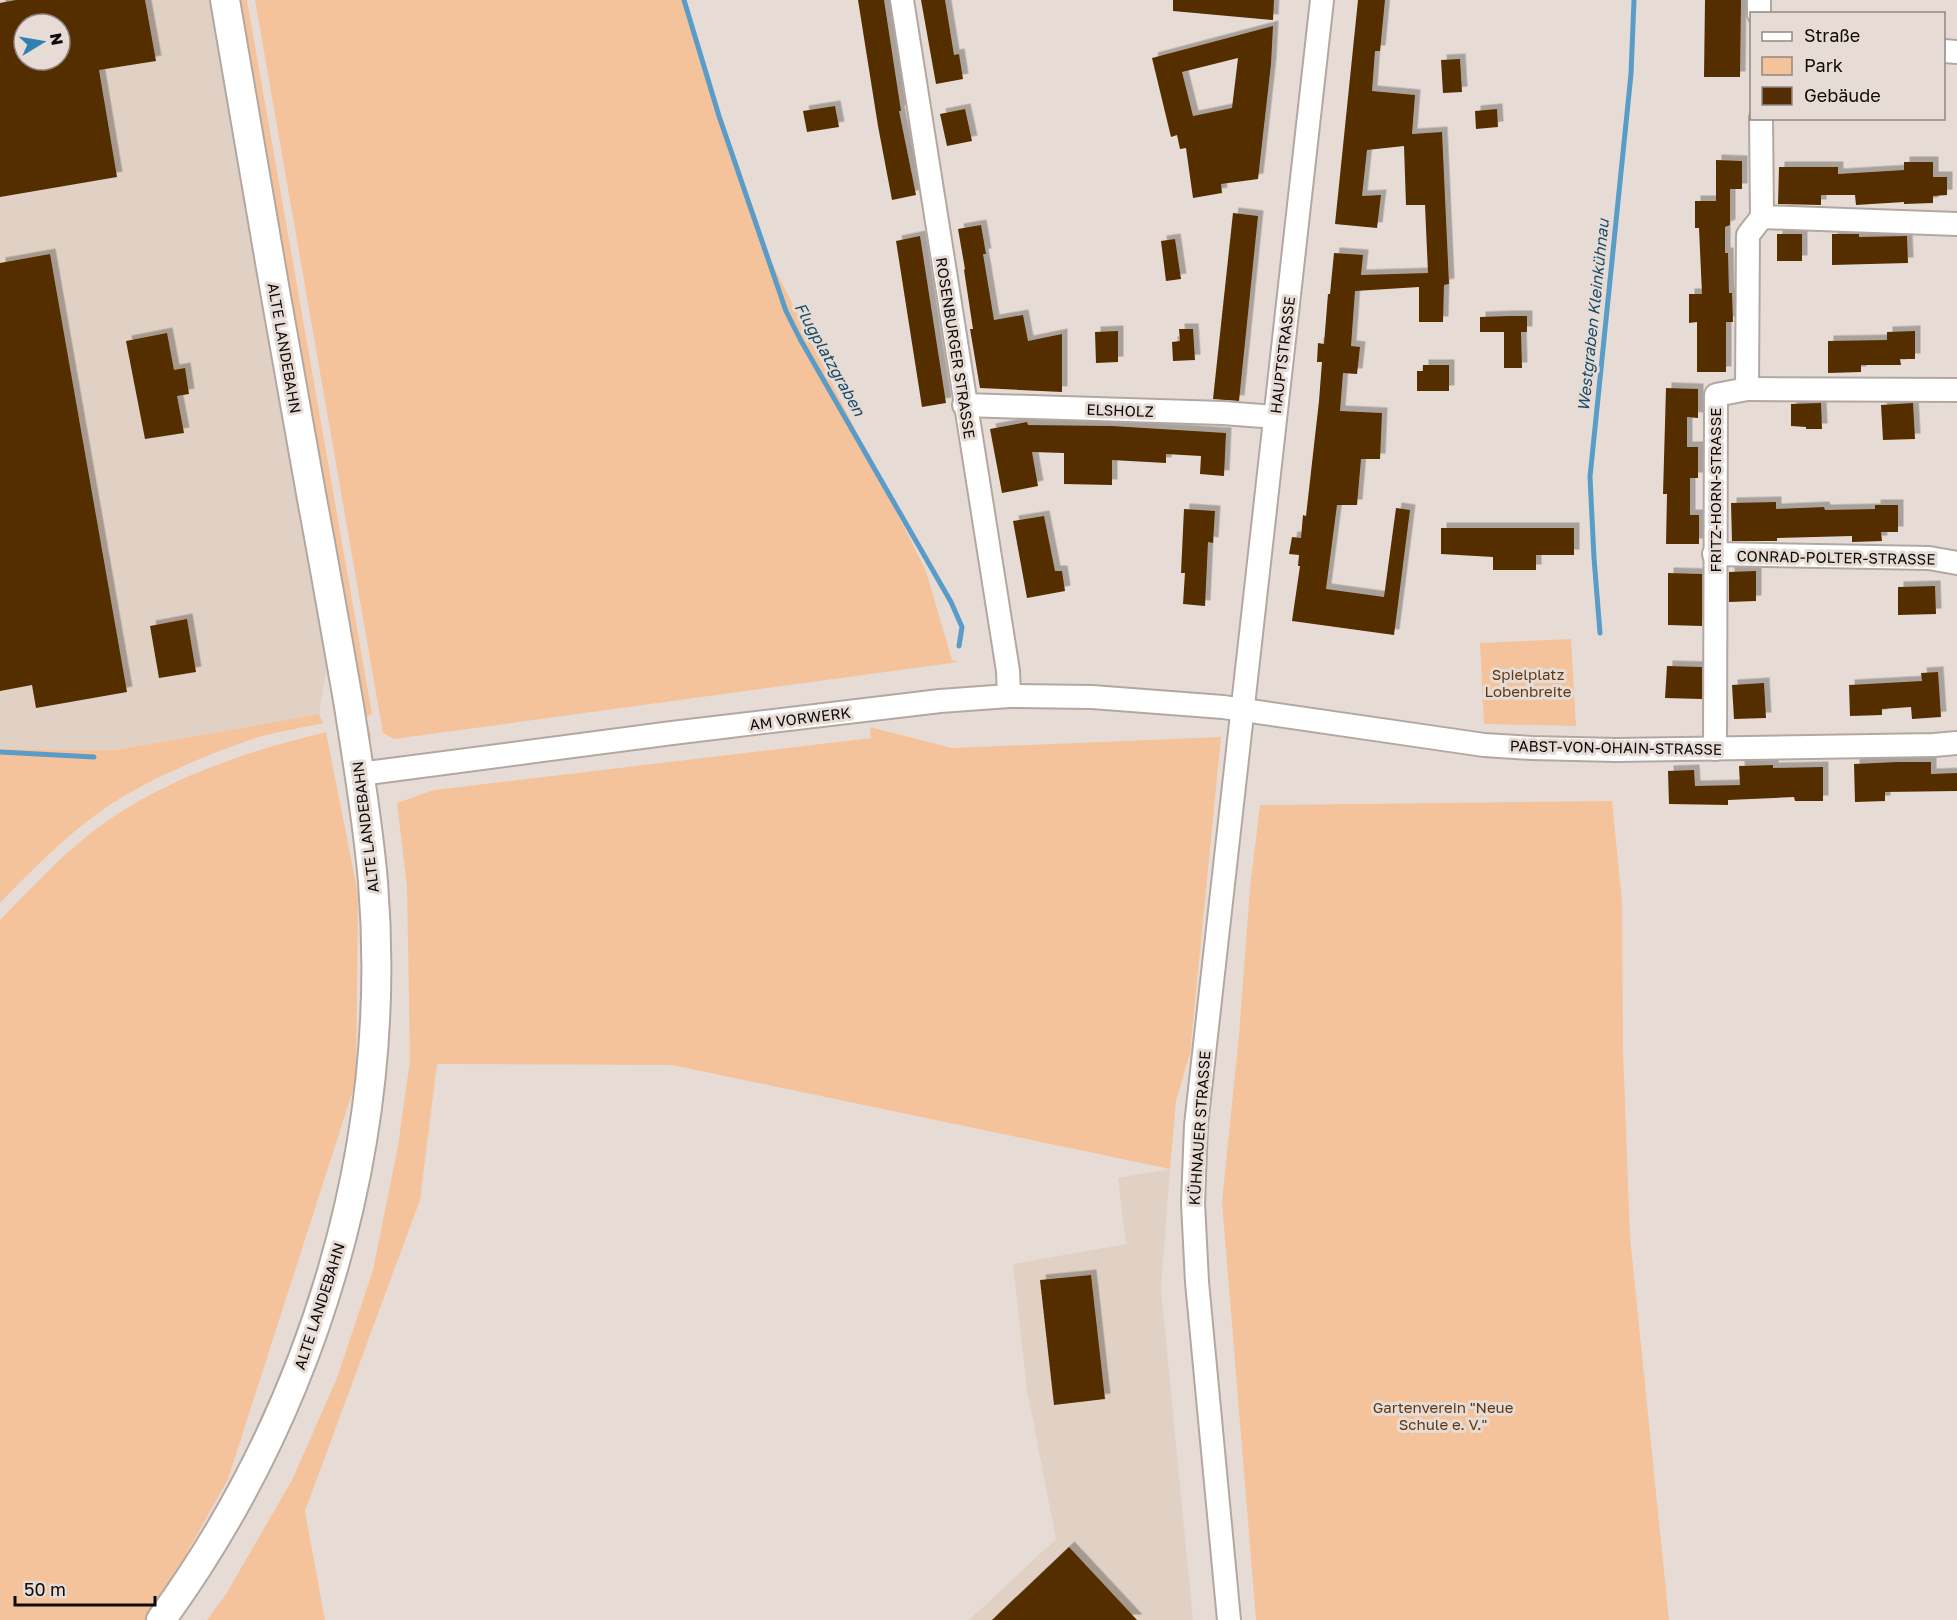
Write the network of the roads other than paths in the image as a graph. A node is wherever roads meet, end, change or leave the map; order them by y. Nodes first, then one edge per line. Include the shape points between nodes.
1 (225, 0) edge
2 (902, 0) edge
3 (1322, 0) edge
4 (1761, 120) edge
5 (1762, 217) junction
6 (1957, 224) edge
7 (1747, 389) junction
8 (1957, 390) edge
9 (964, 405) junction
10 (1275, 417) junction
11 (1714, 554) junction
12 (1957, 563) edge
13 (1009, 696) junction
14 (1242, 709) junction
15 (1957, 743) edge
16 (1715, 749) junction
17 (360, 774) junction
18 (161, 1620) edge
19 (1228, 1620) edge

1 - 17 main road, ALTE LANDEBAHN
2 - 9 street, ROSENBURGER STRASSE
3 - 10 street, HAUPTSTRASSE
4 - 5 street
5 - 6 street
5 - 7 street via 1748,235
7 - 8 street
7 - 11 street, FRITZ-HORN-STRASSE via 1716,395
9 - 10 street, ELSHOLZ
9 - 13 street, ROSENBURGER STRASSE
10 - 14 street, HAUPTSTRASSE
11 - 12 street, CONRAD-POLTER-STRASSE via 1929,558
11 - 16 street, FRITZ-HORN-STRASSE
13 - 14 street, AM VORWERK via 1092,697
13 - 17 street, AM VORWERK via 672,733
14 - 16 street, PABST-VON-OHAIN-STRASSE via 1484,745 1575,750
14 - 19 street, KÜHNAUER STRASSE via 1197,1114 1192,1203
15 - 16 street, PABST-VON-OHAIN-STRASSE
17 - 18 main road, ALTE LANDEBAHN via 374,885 375,1001 366,1113 345,1224 326,1296 278,1422 224,1526

